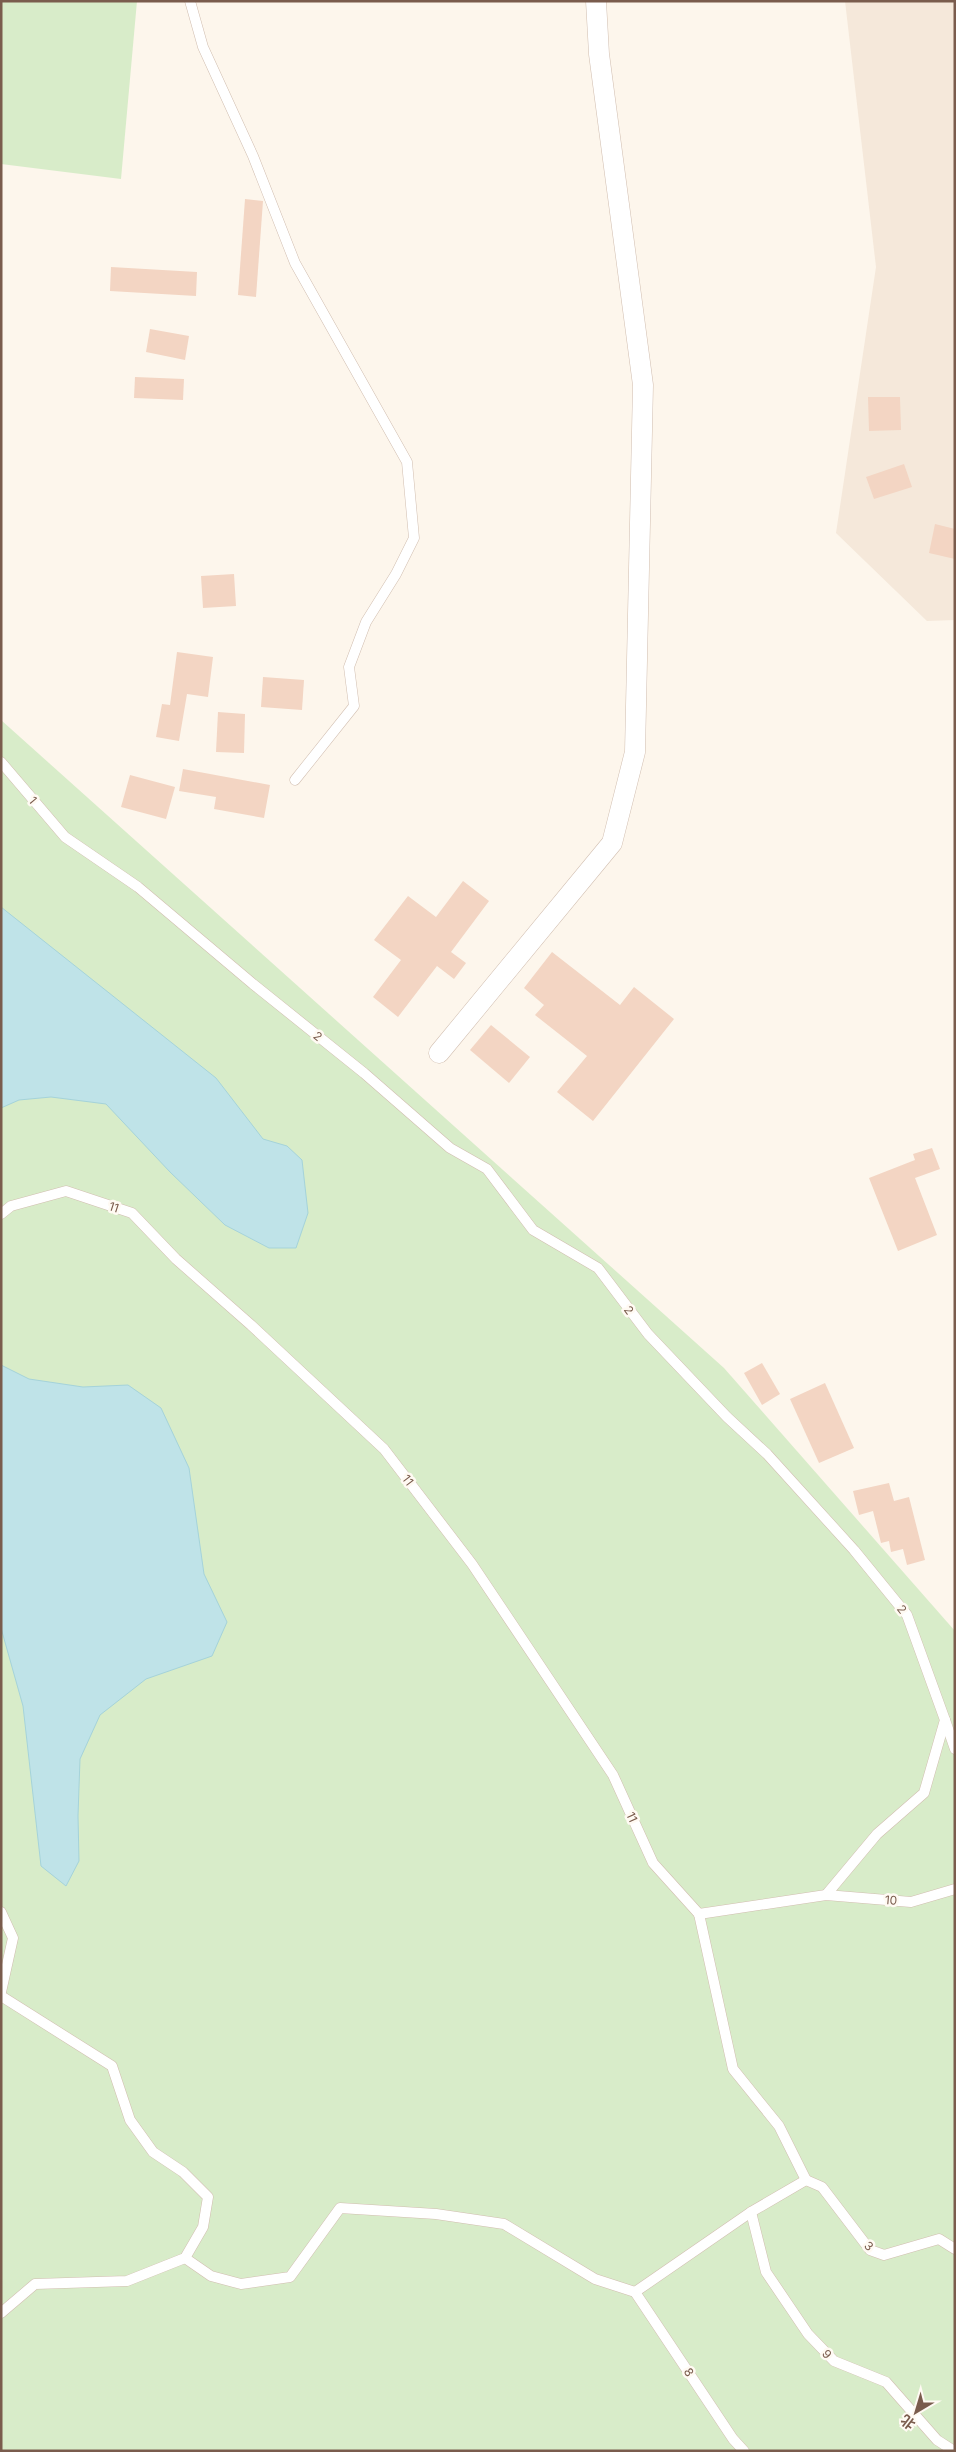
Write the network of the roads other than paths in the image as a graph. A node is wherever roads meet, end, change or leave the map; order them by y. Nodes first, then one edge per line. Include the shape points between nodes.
1 (190, 1) edge
2 (596, 1) edge
3 (1, 762) edge
4 (295, 780) dead end
5 (65, 837) joint
6 (439, 1053) dead end
7 (1, 1214) edge
8 (945, 1720) junction
9 (955, 1749) edge
10 (955, 1889) edge
11 (826, 1894) junction
12 (1, 1912) edge
13 (699, 1914) junction
14 (1, 1994) edge
15 (806, 2180) junction
16 (751, 2212) junction
17 (955, 2249) edge
18 (185, 2258) junction
19 (635, 2292) junction
20 (1, 2313) edge
21 (744, 2451) edge
22 (954, 2451) edge

1 - 4 lane via 203,47 253,156 294,263 407,462 414,538 366,622 349,667 354,706
2 - 6 street via 599,54 644,384 634,752 612,843
3 - 5 lane, 1
5 - 8 lane, 2 via 138,887 450,1148 488,1169 533,1230 598,1268 648,1334 767,1454 854,1550 907,1615
7 - 13 lane, 11 via 11,1206 66,1191 132,1213 176,1259 384,1449 472,1564 613,1775 653,1863
8 - 9 lane, 2
8 - 11 lane via 924,1793 877,1834
10 - 11 lane, 10 via 911,1902
11 - 13 lane, 10
12 - 14 lane via 13,1938
13 - 15 lane via 733,2069 779,2126
14 - 18 lane via 112,2066 130,2120 152,2152 184,2172 208,2197 202,2227
15 - 16 lane
15 - 17 lane, 3 via 822,2187 870,2250 884,2255 940,2239
16 - 19 lane
16 - 22 lane, 9 via 766,2272 808,2334 834,2361 886,2382 937,2440
18 - 19 lane via 211,2276 241,2284 290,2277 340,2208 436,2214 504,2224 595,2279
18 - 20 lane via 128,2281 35,2284
19 - 21 lane, 8

